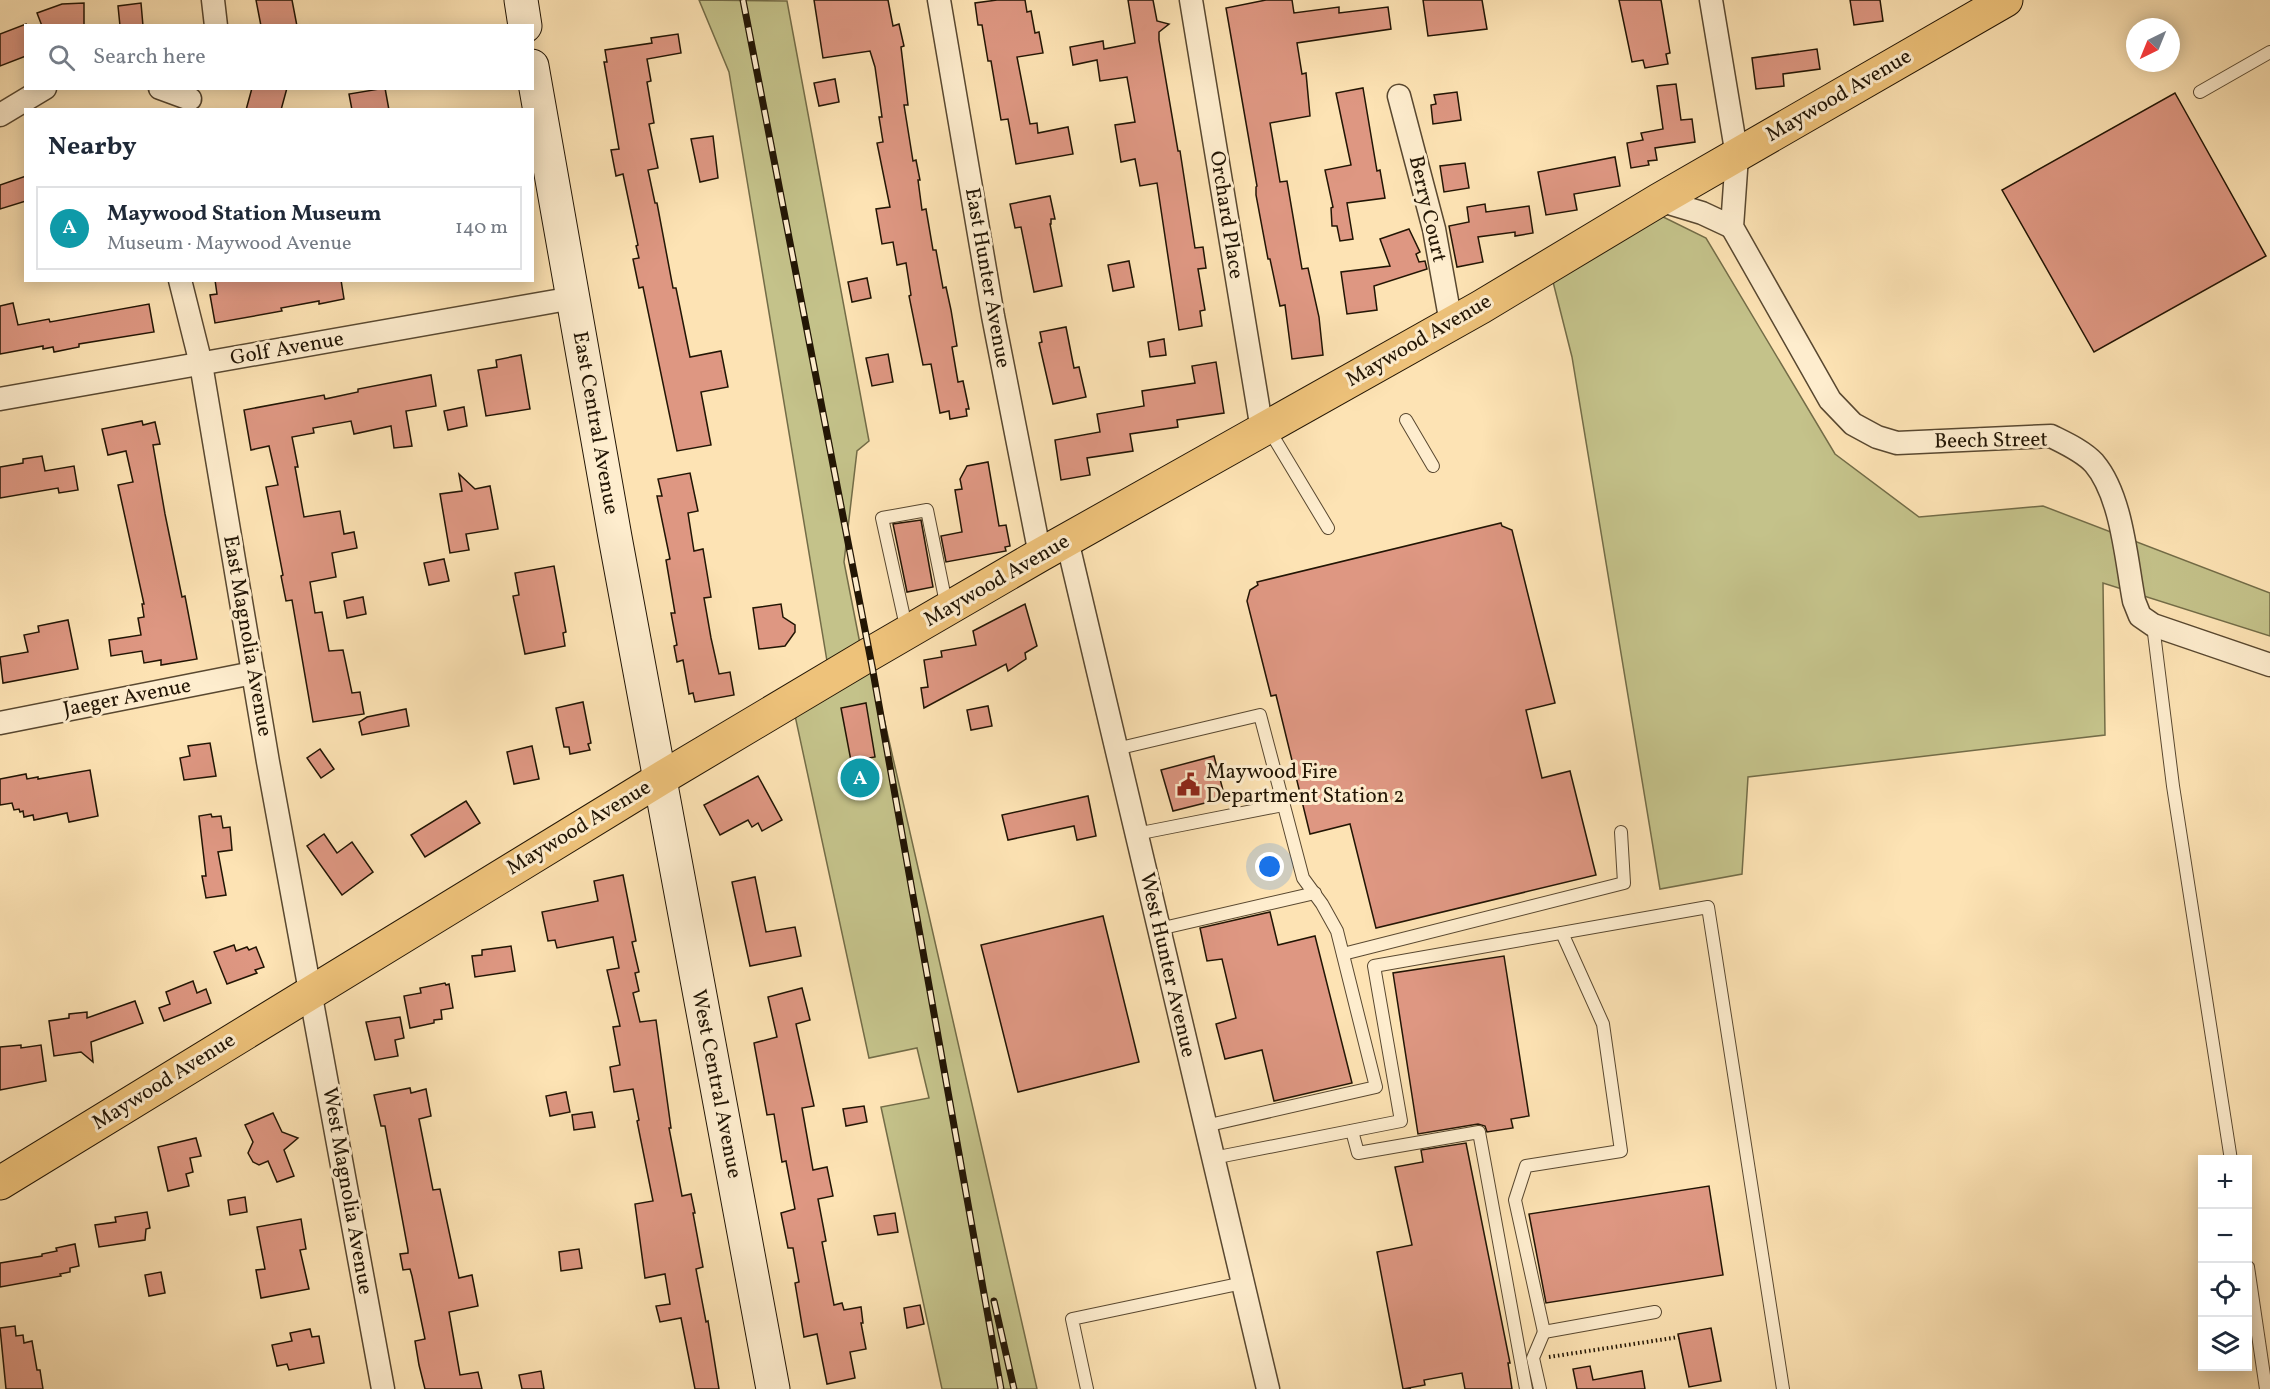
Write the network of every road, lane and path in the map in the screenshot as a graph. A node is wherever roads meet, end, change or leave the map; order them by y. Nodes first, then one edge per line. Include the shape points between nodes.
1 (213, 0) edge
2 (521, 0) edge
3 (939, 0) edge
4 (1191, 0) edge
5 (1711, 0) edge
6 (2006, 0) edge
7 (216, 24) edge
8 (525, 24) edge
9 (2270, 52) edge
10 (534, 77) edge
11 (42, 90) edge
12 (165, 90) edge
13 (2200, 92) dead end
14 (1399, 96) dead end
15 (190, 99) edge
16 (0, 115) edge
17 (1737, 156) junction
18 (1659, 200) junction
19 (1732, 226) junction
20 (180, 282) edge
21 (573, 298) junction
22 (1451, 323) junction
23 (201, 364) junction
24 (0, 399) edge
25 (1406, 420) dead end
26 (1265, 428) junction
27 (1433, 466) dead end
28 (1328, 528) dead end
29 (1053, 548) junction
30 (948, 609) junction
31 (2153, 625) junction
32 (907, 633) junction
33 (2270, 665) edge
34 (254, 673) junction
35 (0, 723) edge
36 (1116, 749) junction
37 (660, 779) junction
38 (1283, 805) junction
39 (1621, 832) dead end
40 (1136, 834) junction
41 (1315, 894) junction
42 (1159, 930) junction
43 (1562, 933) junction
44 (1342, 954) junction
45 (310, 992) junction
46 (1205, 1126) junction
47 (1352, 1131) junction
48 (2230, 1155) edge
49 (1213, 1158) junction
50 (0, 1183) edge
51 (1243, 1283) junction
52 (2252, 1299) edge
53 (1655, 1312) dead end
54 (1544, 1332) junction
55 (1679, 1337) dead end
56 (1539, 1383) edge
57 (383, 1389) edge
58 (773, 1389) edge
59 (1087, 1389) edge
60 (1268, 1389) edge
61 (1526, 1389) edge
62 (1783, 1389) edge
63 (2266, 1389) edge

1 - 7 street
2 - 8 street
3 - 29 street, East Hunter Avenue via 993,316
4 - 26 street, Orchard Place
5 - 17 street
6 - 17 main road, Maywood Avenue
9 - 13 lane
10 - 21 street, East Central Avenue
11 - 16 street
12 - 15 street
14 - 22 street, Berry Court via 1434,229
17 - 18 main road, Maywood Avenue
17 - 19 street
18 - 19 street
18 - 22 main road, Maywood Avenue
19 - 31 street, Beech Street via 1830,400 1853,424 1897,443 2051,436 2093,463 2114,497 2134,601 2140,616
20 - 23 street, East Magnolia Avenue
21 - 23 street, Golf Avenue
21 - 37 street, East Central Avenue
22 - 26 main road, Maywood Avenue
23 - 24 street, Golf Avenue
23 - 34 street, East Magnolia Avenue
25 - 27 lane
26 - 28 lane
26 - 29 main road, Maywood Avenue
29 - 30 main road, Maywood Avenue
29 - 36 street, West Hunter Avenue
30 - 32 main road, Maywood Avenue
30 - 32 lane via 927,510 882,518
31 - 33 street
31 - 48 lane via 2173,786
32 - 37 main road, Maywood Avenue
34 - 35 street, Jaeger Avenue
34 - 45 street, East Magnolia Avenue
36 - 38 lane via 1260,716
36 - 40 street, West Hunter Avenue
37 - 45 main road, Maywood Avenue
37 - 58 street, West Central Avenue
38 - 40 lane
38 - 41 lane via 1303,878
39 - 44 lane via 1624,883
40 - 42 street, West Hunter Avenue
41 - 42 lane
41 - 44 lane via 1337,931
42 - 46 street, West Hunter Avenue
43 - 47 lane via 1374,966 1401,1121
43 - 54 lane via 1603,1024 1621,1151 1526,1166 1515,1200
43 - 62 lane via 1708,907
44 - 46 lane via 1376,1087
45 - 50 main road, Maywood Avenue
45 - 57 street, West Magnolia Avenue
46 - 49 street, West Hunter Avenue
47 - 49 lane
47 - 61 lane via 1358,1153 1479,1132
49 - 51 street, West Hunter Avenue
51 - 59 lane via 1072,1319
51 - 60 street, West Hunter Avenue
52 - 63 lane
53 - 54 lane
54 - 56 lane via 1533,1358
55 - 56 path via 1550,1356

